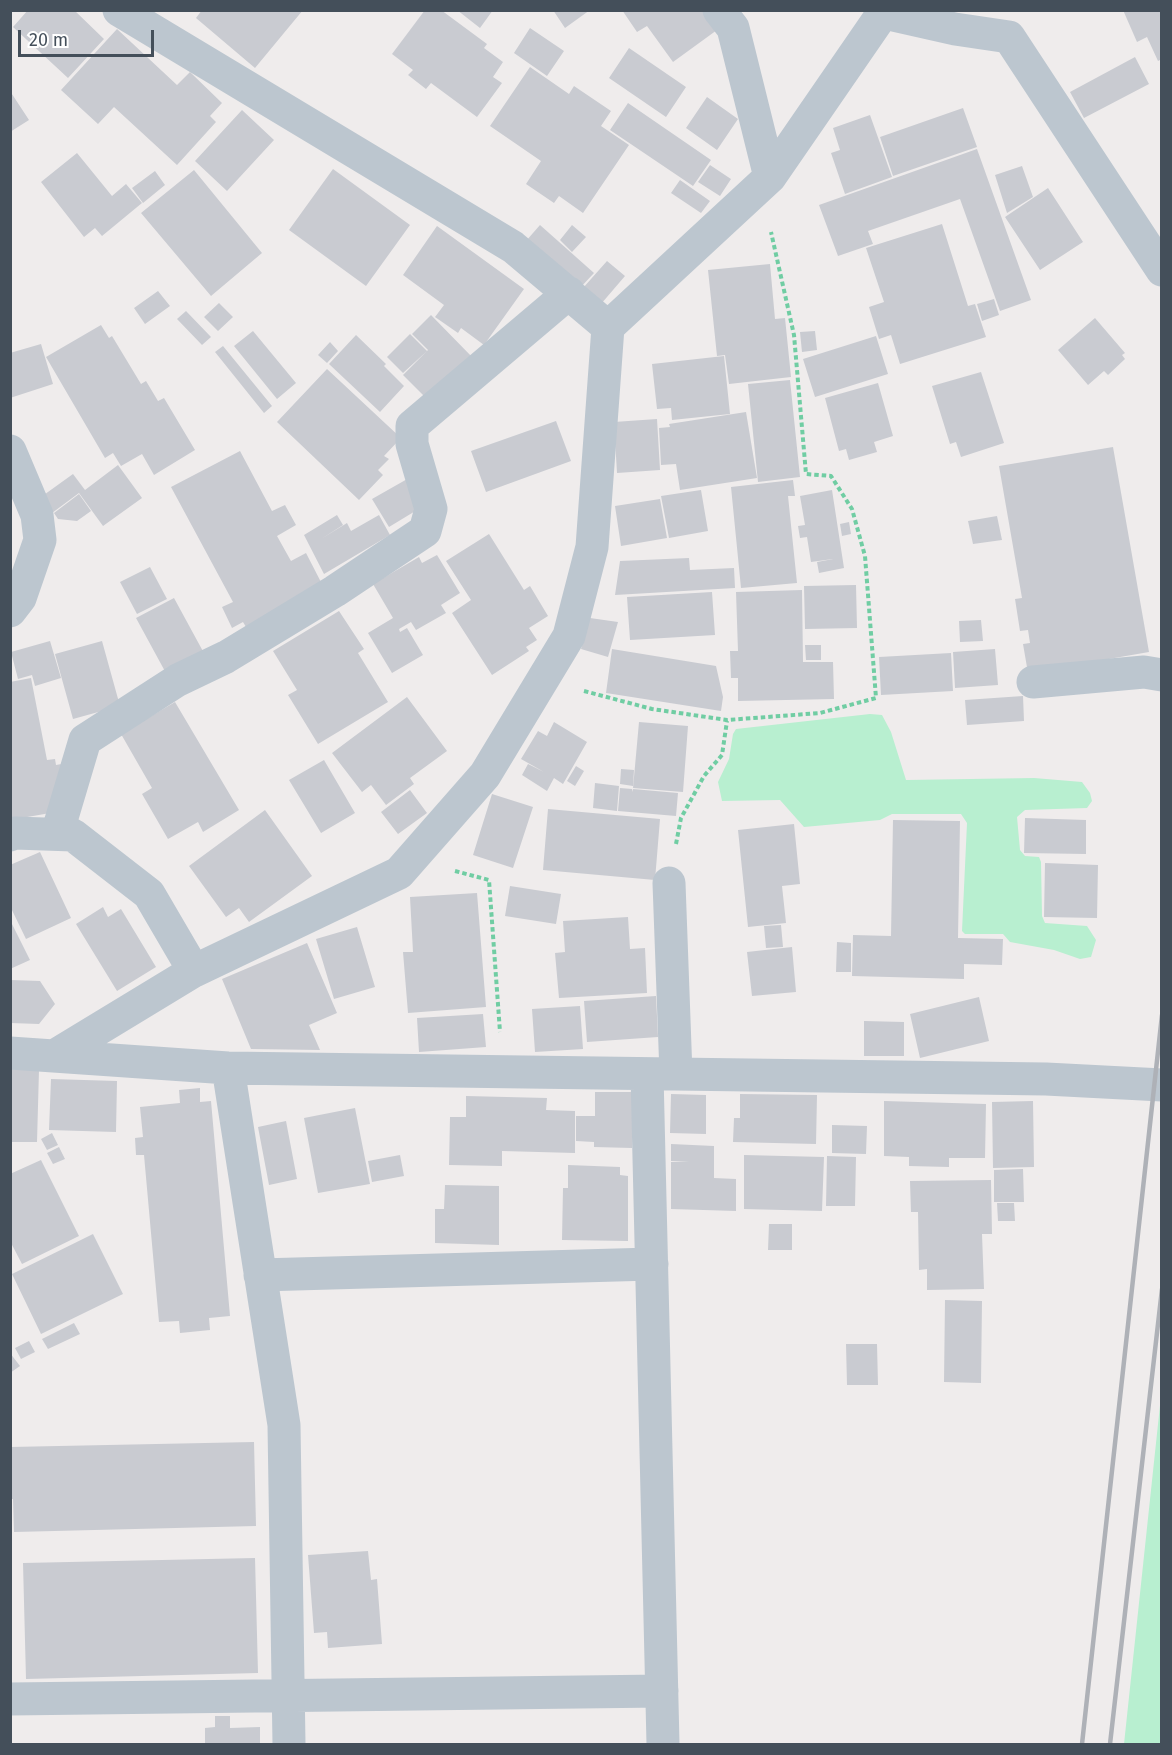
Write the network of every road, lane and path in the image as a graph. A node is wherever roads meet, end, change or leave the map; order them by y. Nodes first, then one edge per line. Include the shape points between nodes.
1 (119, 10) edge
2 (719, 10) edge
3 (884, 12) edge
4 (1013, 24) edge
5 (765, 182) junction
6 (1161, 270) edge
7 (569, 293) junction
8 (608, 327) junction
9 (10, 450) edge
10 (10, 611) edge
11 (1161, 675) edge
12 (542, 680) junction
13 (1033, 682) dead end
14 (727, 720) junction
15 (57, 834) junction
16 (10, 835) edge
17 (411, 858) junction
18 (669, 883) joint
19 (194, 971) junction
20 (10, 1053) edge
21 (54, 1056) junction
22 (228, 1068) junction
23 (502, 1071) junction
24 (661, 1074) junction
25 (1161, 1085) edge
26 (652, 1264) junction
27 (260, 1275) junction
28 (662, 1691) junction
29 (288, 1696) junction
30 (10, 1699) edge
31 (289, 1744) edge
32 (663, 1744) edge

1 - 7 street via 513,247
2 - 5 street via 733,28
3 - 4 street via 956,29
3 - 5 street
4 - 6 street
5 - 8 street
5 - 14 path via 794,334 806,474 831,476 852,509 865,556 876,698 820,712
7 - 8 street
7 - 15 street via 412,426 412,444 431,509 425,531 335,591 226,657 178,680 85,740
8 - 12 street via 592,547 569,636
9 - 10 street via 37,515 40,540 20,598
11 - 13 street via 1144,672
12 - 14 path via 652,709
12 - 17 street via 485,775
14 - 18 path via 722,754 704,776 681,818
15 - 16 street
15 - 19 street via 73,835 149,894
17 - 19 street via 399,873
17 - 23 path via 489,880
18 - 24 street
19 - 21 street
20 - 21 street
21 - 22 street
22 - 23 street
22 - 27 street
23 - 24 street
24 - 25 street via 1046,1079
24 - 26 street
26 - 27 street
26 - 28 street
27 - 29 street via 284,1425
28 - 29 street
28 - 32 street
29 - 30 street
29 - 31 street

